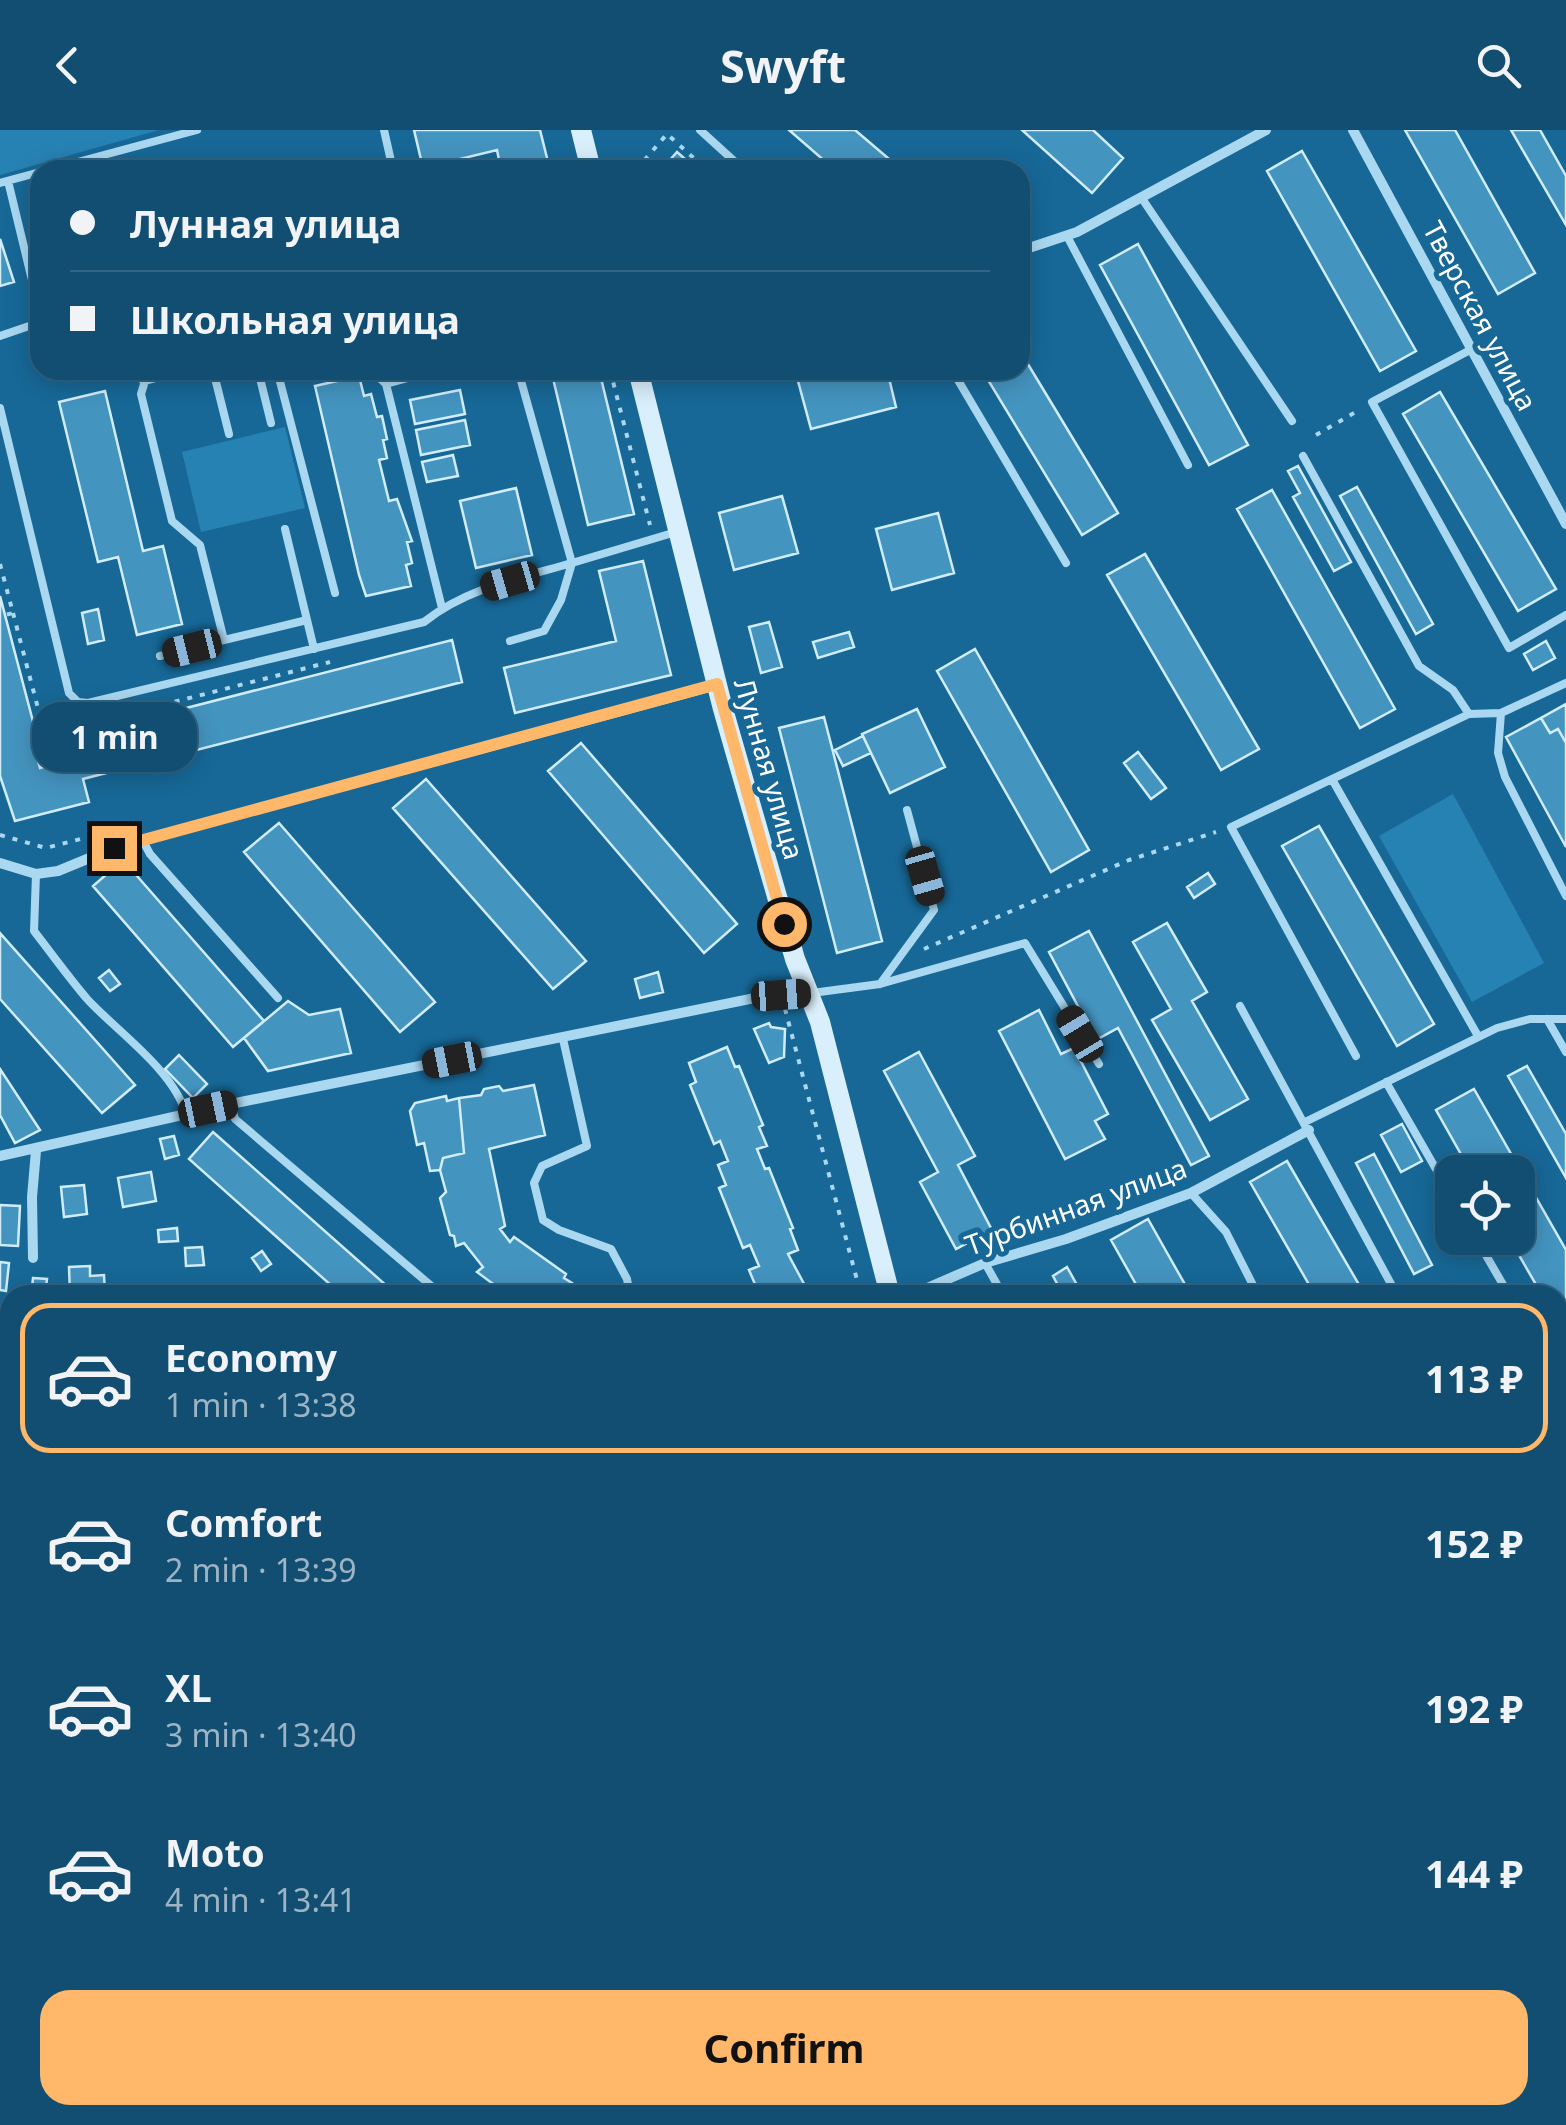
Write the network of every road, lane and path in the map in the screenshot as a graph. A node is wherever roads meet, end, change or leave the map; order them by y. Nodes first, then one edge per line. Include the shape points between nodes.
1 (197, 130) edge
2 (384, 130) edge
3 (581, 130) edge
4 (700, 130) edge
5 (1266, 130) edge
6 (1353, 130) edge
7 (85, 160) edge
8 (392, 160) edge
9 (588, 160) edge
10 (645, 160) edge
11 (696, 160) edge
12 (733, 160) edge
13 (30, 175) edge
14 (4, 182) edge
15 (1142, 198) junction
16 (1067, 236) junction
17 (1030, 248) edge
18 (30, 289) edge
19 (30, 325) edge
20 (0, 336) edge
21 (1472, 349) junction
22 (149, 380) edge
23 (216, 380) edge
24 (260, 380) edge
25 (279, 380) edge
26 (382, 380) edge
27 (401, 380) edge
28 (521, 380) edge
29 (613, 380) edge
30 (640, 380) edge
31 (958, 380) edge
32 (145, 381) joint
33 (386, 384) junction
34 (1372, 402) junction
35 (0, 408) edge
36 (1292, 420) dead end
37 (271, 423) dead end
38 (229, 434) dead end
39 (1316, 435) dead end
40 (1303, 456) dead end
41 (1188, 465) dead end
42 (1566, 524) edge
43 (285, 529) dead end
44 (676, 532) junction
45 (652, 537) junction
46 (572, 563) junction
47 (1066, 563) dead end
48 (0, 564) edge
49 (335, 594) dead end
50 (442, 608) junction
51 (5, 615) dead end
52 (1566, 615) edge
53 (307, 620) junction
54 (224, 640) junction
55 (510, 641) dead end
56 (314, 649) junction
57 (160, 656) dead end
58 (1566, 683) edge
59 (717, 684) junction
60 (1468, 714) junction
61 (1501, 714) junction
62 (1333, 781) junction
63 (906, 810) dead end
64 (1232, 828) junction
65 (0, 835) edge
66 (143, 842) junction
67 (46, 848) dead end
68 (0, 863) edge
69 (36, 874) junction
70 (1566, 896) edge
71 (897, 961) junction
72 (880, 984) junction
73 (808, 993) junction
74 (781, 995) junction
75 (278, 998) dead end
76 (1240, 1006) dead end
77 (1547, 1019) junction
78 (1566, 1019) edge
79 (1478, 1036) junction
80 (562, 1038) junction
81 (1566, 1052) edge
82 (1356, 1056) dead end
83 (1099, 1064) dead end
84 (1386, 1082) junction
85 (231, 1104) junction
86 (186, 1114) junction
87 (1307, 1126) junction
88 (36, 1150) junction
89 (0, 1156) edge
90 (1435, 1167) edge
91 (1191, 1192) junction
92 (1486, 1255) edge
93 (32, 1258) dead end
94 (984, 1263) junction
95 (430, 1285) edge
96 (628, 1285) edge
97 (858, 1285) edge
98 (887, 1285) edge
99 (933, 1285) edge
100 (997, 1285) edge
101 (1253, 1285) edge
102 (1392, 1285) edge
103 (1503, 1285) edge

1 - 7 lane
2 - 8 lane
3 - 9 street
4 - 12 lane
5 - 15 street
6 - 21 street, Тверская улица
10 - 11 path via 667,134
13 - 14 lane
14 - 18 lane
15 - 16 street
15 - 36 lane
16 - 17 street
16 - 41 lane
19 - 20 lane
21 - 34 lane
21 - 42 street, Тверская улица
22 - 32 lane
23 - 38 lane
24 - 37 lane
25 - 49 lane
26 - 33 lane
27 - 33 lane
28 - 46 lane
29 - 45 path
30 - 44 street, Лунная улица
31 - 47 lane
32 - 54 lane via 141,394 172,522 200,546
33 - 50 lane
34 - 39 path
34 - 52 lane via 1509,648
35 - 56 lane via 72,699 88,703
40 - 60 lane via 1420,666 1453,690
43 - 53 lane
44 - 45 lane
44 - 59 street, Лунная улица
45 - 46 lane
46 - 50 lane
46 - 55 lane via 544,632
48 - 51 path via 13,613
50 - 56 lane via 424,622
53 - 54 lane
53 - 56 lane
54 - 57 lane
58 - 61 lane
59 - 66 street
59 - 73 street, Лунная улица
60 - 61 lane
60 - 62 lane
61 - 70 lane via 1498,753 1505,777
62 - 64 lane
62 - 79 lane
63 - 71 lane via 934,910
64 - 71 path via 1129,860
64 - 82 lane
65 - 67 path
66 - 69 street
66 - 75 lane
68 - 69 street
69 - 86 lane via 34,931 180,1097
71 - 72 lane
72 - 73 lane
72 - 83 lane via 1025,943
73 - 74 street
73 - 98 street, Лунная улица
74 - 80 street
74 - 97 path
76 - 87 lane
77 - 78 lane
77 - 79 lane
77 - 81 lane
79 - 84 lane
80 - 85 street
80 - 96 lane via 587,1146 542,1166 534,1183 544,1220 611,1249
84 - 87 lane
84 - 90 lane
85 - 86 street
85 - 95 lane via 235,1119
86 - 88 street
87 - 91 street, Турбинная улица
87 - 102 lane
88 - 89 street
88 - 93 street
91 - 94 street, Турбинная улица
91 - 101 lane via 1226,1232
92 - 103 lane
94 - 99 street, Турбинная улица
94 - 100 lane

